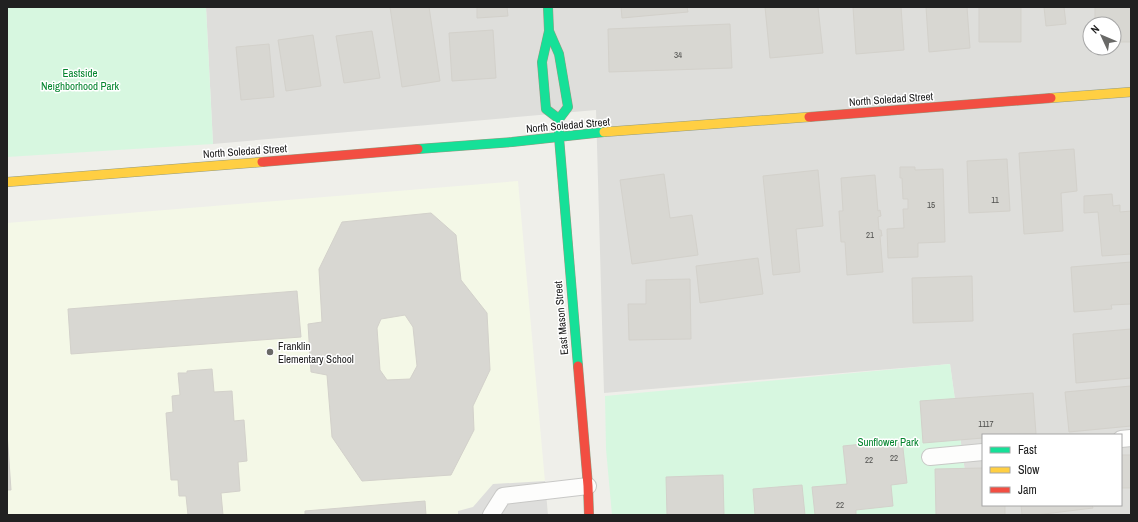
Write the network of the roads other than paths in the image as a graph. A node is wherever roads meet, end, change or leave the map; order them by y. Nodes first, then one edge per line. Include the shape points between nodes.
1 (548, 7) edge
2 (549, 31) junction
3 (1131, 92) edge
4 (559, 119) junction
5 (559, 137) junction
6 (7, 182) edge
7 (982, 452) edge
8 (930, 457) dead end
9 (588, 486) junction
10 (491, 515) edge
11 (589, 515) edge

1 - 2 street, East Mason Street
2 - 4 street, East Mason Street via 559,54 568,107
2 - 4 street, East Mason Street via 542,62 546,109
3 - 5 street, North Soledad Street
4 - 5 street, East Mason Street
5 - 6 street, North Soledad Street
5 - 9 street, East Mason Street
7 - 8 lane
9 - 10 lane via 503,496
9 - 11 street, East Mason Street

